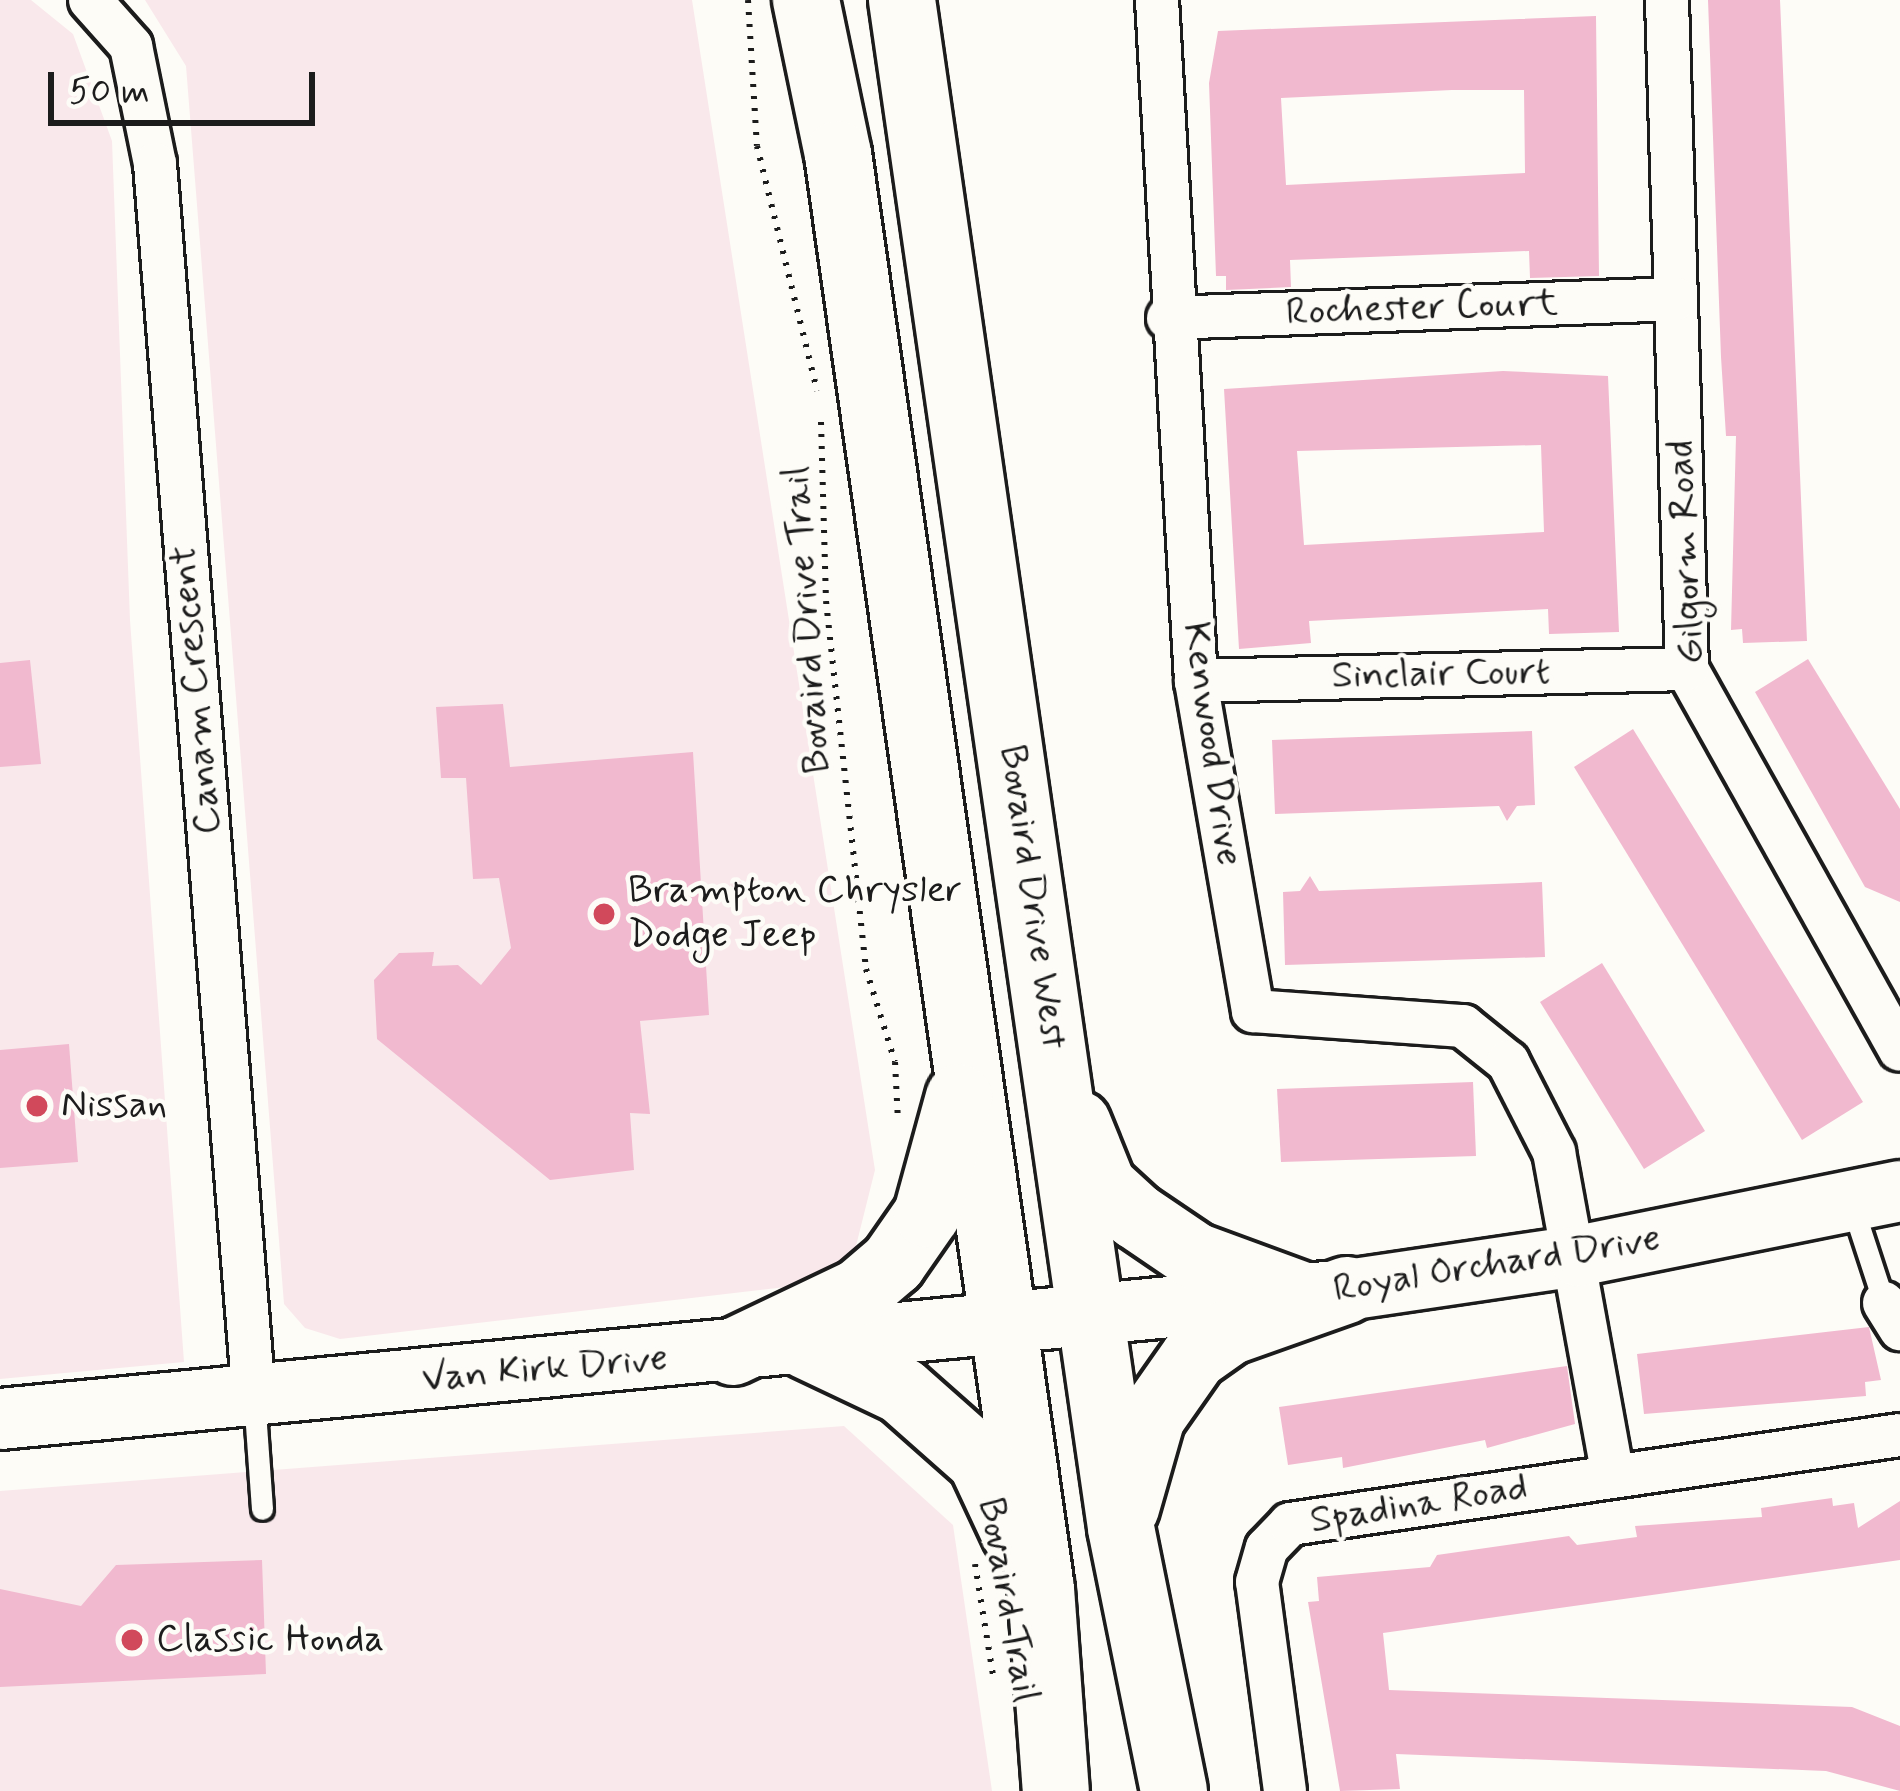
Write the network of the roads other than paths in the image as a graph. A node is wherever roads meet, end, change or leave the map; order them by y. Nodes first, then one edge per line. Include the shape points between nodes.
1 (91, 0) edge
2 (806, 0) edge
3 (902, 0) edge
4 (1157, 0) edge
5 (1667, 0) edge
6 (1676, 299) junction
7 (1168, 318) junction
8 (1687, 668) junction
9 (1196, 681) junction
10 (1900, 1051) edge
11 (1057, 1071) junction
12 (965, 1077) junction
13 (1876, 1198) edge
14 (1578, 1256) junction
15 (1324, 1292) junction
16 (1089, 1314) junction
17 (1892, 1316) edge
18 (997, 1324) junction
19 (807, 1346) junction
20 (733, 1352) junction
21 (254, 1397) junction
22 (0, 1419) edge
23 (1900, 1435) edge
24 (1613, 1476) junction
25 (262, 1509) dead end
26 (1120, 1528) junction
27 (1040, 1589) junction
28 (1056, 1791) edge
29 (1174, 1791) edge
30 (1285, 1791) edge

1 - 21 street, Canam Crescent via 131,46 155,164
2 - 12 main road via 838,154
3 - 11 main road, Bovaird Drive West
4 - 7 street, Kenwood Drive
5 - 6 street, Gilgorm Road
6 - 7 street, Rochester Court
6 - 8 street, Gilgorm Road
7 - 9 street, Kenwood Drive
8 - 9 street, Sinclair Court
8 - 10 street, Gilgorm Road
9 - 14 street, Kenwood Drive via 1253,1011 1463,1026 1508,1062 1545,1134
11 - 15 main road via 1102,1186 1196,1256
11 - 16 main road, Bovaird Drive West
12 - 18 main road
12 - 20 main road via 914,1240 859,1292
13 - 14 street, Royal Orchard Drive
13 - 17 lane
14 - 15 street, Royal Orchard Drive
14 - 24 street
15 - 16 street, Royal Orchard Drive
15 - 26 main road via 1228,1332 1194,1357 1153,1417
16 - 18 street, Van Kirk Drive
16 - 26 main road, Bovaird Drive West
18 - 19 street, Van Kirk Drive
18 - 27 main road
19 - 20 street, Van Kirk Drive
19 - 27 main road via 902,1391 980,1461
20 - 21 street, Van Kirk Drive
21 - 22 street, Van Kirk Drive
21 - 25 lane
23 - 24 street, Spadina Road
24 - 30 street, Spadina Road via 1306,1519 1279,1534 1257,1582
26 - 29 main road, Bovaird Drive West
27 - 28 main road

